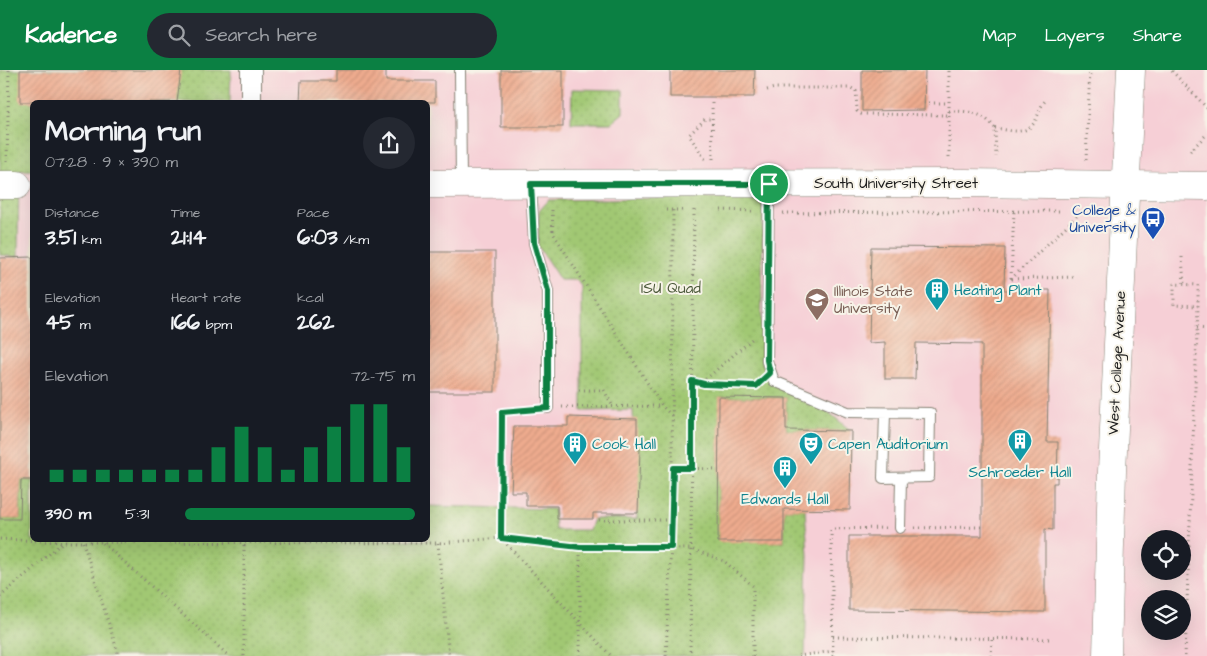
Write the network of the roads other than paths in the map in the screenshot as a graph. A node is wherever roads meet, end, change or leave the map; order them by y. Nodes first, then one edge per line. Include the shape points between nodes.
1 (252, 70) edge
2 (460, 70) edge
3 (1131, 70) edge
4 (251, 100) edge
5 (430, 184) edge
6 (462, 184) junction
7 (531, 184) junction
8 (769, 184) junction
9 (1124, 185) junction
10 (1207, 186) edge
11 (548, 408) road end
12 (885, 413) junction
13 (901, 478) junction
14 (900, 528) road end
15 (1107, 656) edge

1 - 4 street
2 - 6 lane
3 - 9 street, West College Avenue
5 - 6 street, South University Street
6 - 7 street, South University Street
7 - 8 street, South University Street via 708,172
7 - 11 lane via 534,243 548,291
8 - 9 street, South University Street via 965,182
8 - 12 lane via 767,360 774,382 848,412
9 - 10 street, South University Street
9 - 15 street, West College Avenue
12 - 13 lane via 883,478
12 - 13 lane via 930,413 929,478
13 - 14 lane

